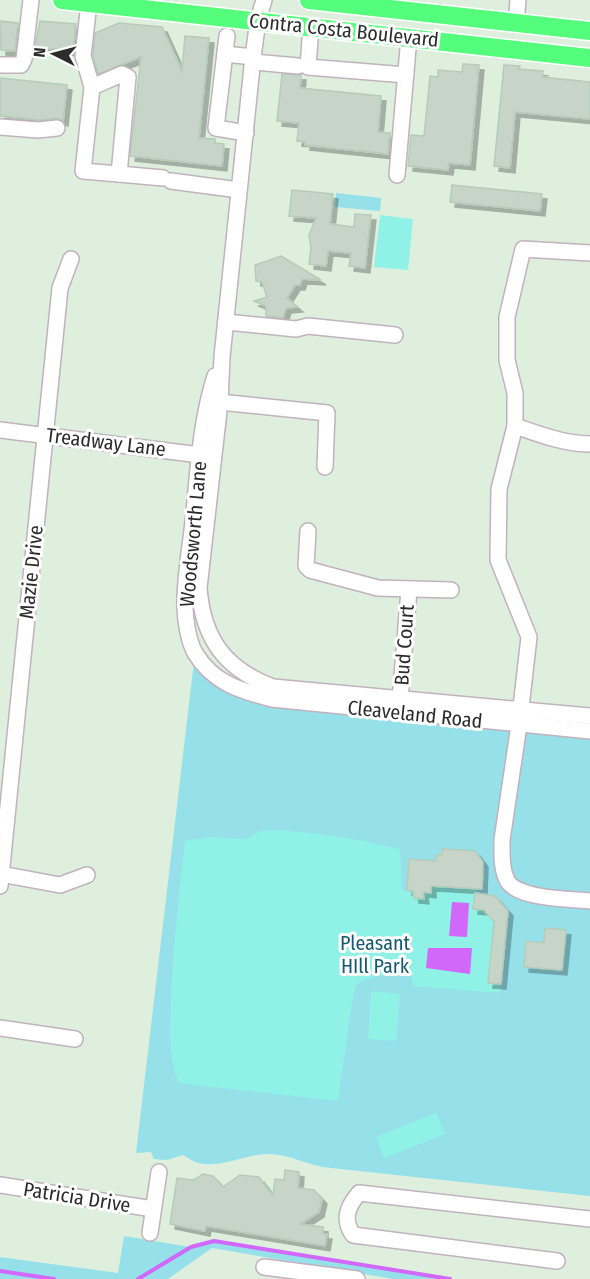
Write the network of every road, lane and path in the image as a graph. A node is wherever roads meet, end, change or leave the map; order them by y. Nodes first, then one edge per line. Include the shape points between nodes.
1 (31, 0) edge
2 (62, 0) edge
3 (264, 0) edge
4 (309, 0) edge
5 (518, 0) edge
6 (89, 3) junction
7 (258, 20) junction
8 (516, 24) junction
9 (311, 26) junction
10 (590, 31) edge
11 (227, 36) dead end
12 (409, 37) junction
13 (225, 54) junction
14 (590, 58) edge
15 (253, 59) junction
16 (303, 60) junction
17 (0, 65) edge
18 (406, 75) junction
19 (92, 87) junction
20 (0, 127) edge
21 (57, 128) dead end
22 (246, 133) junction
23 (120, 174) junction
24 (397, 175) dead end
25 (239, 190) junction
26 (590, 253) edge
27 (71, 259) dead end
28 (226, 322) junction
29 (395, 335) dead end
30 (222, 357) junction
31 (220, 402) junction
32 (515, 426) junction
33 (0, 430) edge
34 (44, 434) junction
35 (590, 444) edge
36 (206, 455) junction
37 (325, 467) dead end
38 (308, 531) dead end
39 (409, 590) junction
40 (451, 590) dead end
41 (214, 642) junction
42 (195, 653) junction
43 (258, 681) joint
44 (240, 691) joint
45 (400, 700) junction
46 (590, 716) edge
47 (520, 718) junction
48 (590, 731) edge
49 (87, 875) dead end
50 (1, 880) edge
51 (590, 901) edge
52 (0, 1028) edge
53 (75, 1039) dead end
54 (159, 1172) dead end
55 (0, 1185) edge
56 (153, 1209) junction
57 (590, 1219) edge
58 (150, 1233) dead end
59 (557, 1261) dead end
60 (264, 1267) dead end
61 (357, 1279) edge

1 - 17 street via 24,59 21,65
2 - 6 main road, Contra Costa Boulevard
3 - 7 street, Woodsworth Lane
4 - 8 main road, Contra Costa Boulevard
5 - 8 street
6 - 7 main road, Contra Costa Boulevard
6 - 19 street via 83,56
7 - 9 main road, Contra Costa Boulevard
7 - 15 street, Woodsworth Lane
8 - 10 main road, Contra Costa Boulevard
9 - 12 main road, Contra Costa Boulevard
9 - 16 street
11 - 13 street
12 - 14 main road, Contra Costa Boulevard
12 - 18 street
13 - 15 street
13 - 22 street via 216,128
15 - 16 street
15 - 22 street, Woodsworth Lane
16 - 18 street via 308,67
18 - 24 street
19 - 23 street via 83,171
19 - 23 street via 122,74 128,77
20 - 21 street
22 - 25 street, Woodsworth Lane
23 - 25 street
25 - 28 street, Woodsworth Lane
26 - 32 street via 523,249 507,317 507,360 515,393
27 - 34 street, Mazie Drive via 60,288
28 - 29 street
28 - 30 street, Woodsworth Lane
30 - 31 street, Woodsworth Lane
30 - 36 street, Woodsworth Lane via 208,398
31 - 36 street, Woodsworth Lane
31 - 37 street via 327,413
32 - 35 street via 552,438
32 - 47 street via 499,489 498,560 529,637
33 - 34 street, Treadway Lane
34 - 36 street, Treadway Lane
34 - 50 street, Mazie Drive
36 - 41 street, Woodsworth Lane via 199,588 201,608
36 - 42 street, Woodsworth Lane via 185,609
38 - 39 street, Bud Court via 306,566 310,570 378,588
39 - 40 street, Bud Court
39 - 45 street, Bud Court
41 - 42 street
41 - 43 street, Woodsworth Lane via 236,668
42 - 44 street, Woodsworth Lane via 212,673
43 - 45 street, Cleaveland Road via 288,689
44 - 47 street, Cleaveland Road via 272,699
45 - 47 street, Cleaveland Road
46 - 47 street, Cleaveland Road
47 - 48 street, Cleaveland Road
47 - 51 street via 502,840 501,859 507,880 515,888 530,893
49 - 50 street via 60,885
52 - 53 street
54 - 56 street
55 - 56 street, Patricia Drive
56 - 58 street
57 - 59 street via 359,1193 346,1217 353,1235
60 - 61 street

